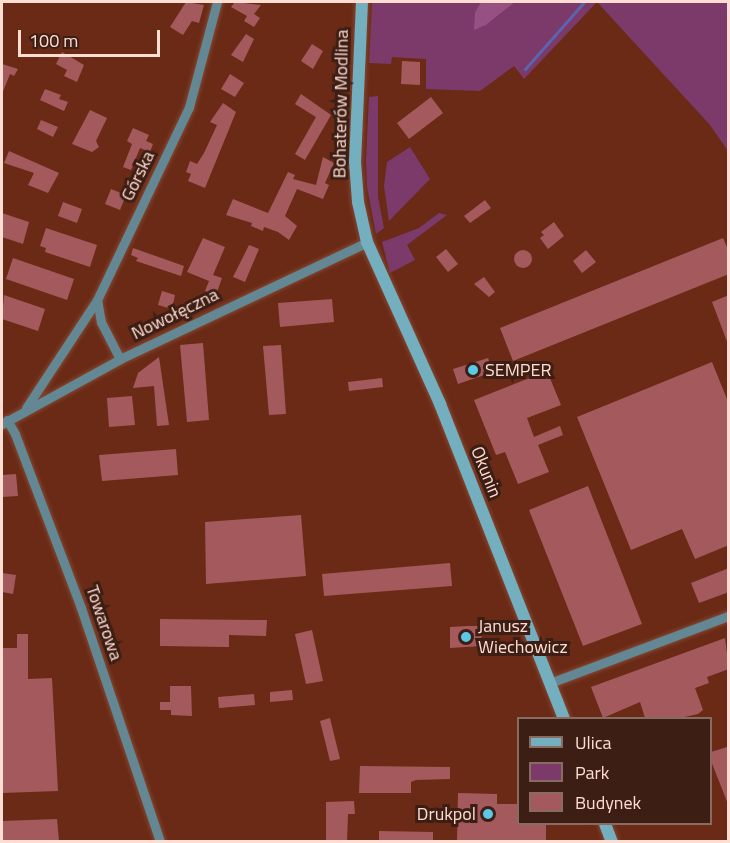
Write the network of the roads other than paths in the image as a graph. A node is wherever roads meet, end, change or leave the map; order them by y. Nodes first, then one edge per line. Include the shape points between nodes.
1 (217, 2) edge
2 (362, 2) edge
3 (367, 243) junction
4 (97, 300) junction
5 (120, 359) junction
6 (26, 408) junction
7 (4, 422) edge
8 (729, 616) edge
9 (550, 683) junction
10 (564, 717) edge
11 (605, 825) edge
12 (160, 842) edge
13 (612, 842) edge

1 - 4 street, Górska via 189,107
2 - 3 main road, Bohaterów Modlina via 356,162 358,202
3 - 5 street, Nowołęczna
3 - 9 main road, Okunin via 440,404
4 - 5 street via 101,321
4 - 6 street, Górska
5 - 6 street, Nowołęczna
6 - 7 street, Nowołęczna
7 - 12 street, Towarowa via 15,434 81,608
8 - 9 street
9 - 10 main road, Okunin
11 - 13 main road

